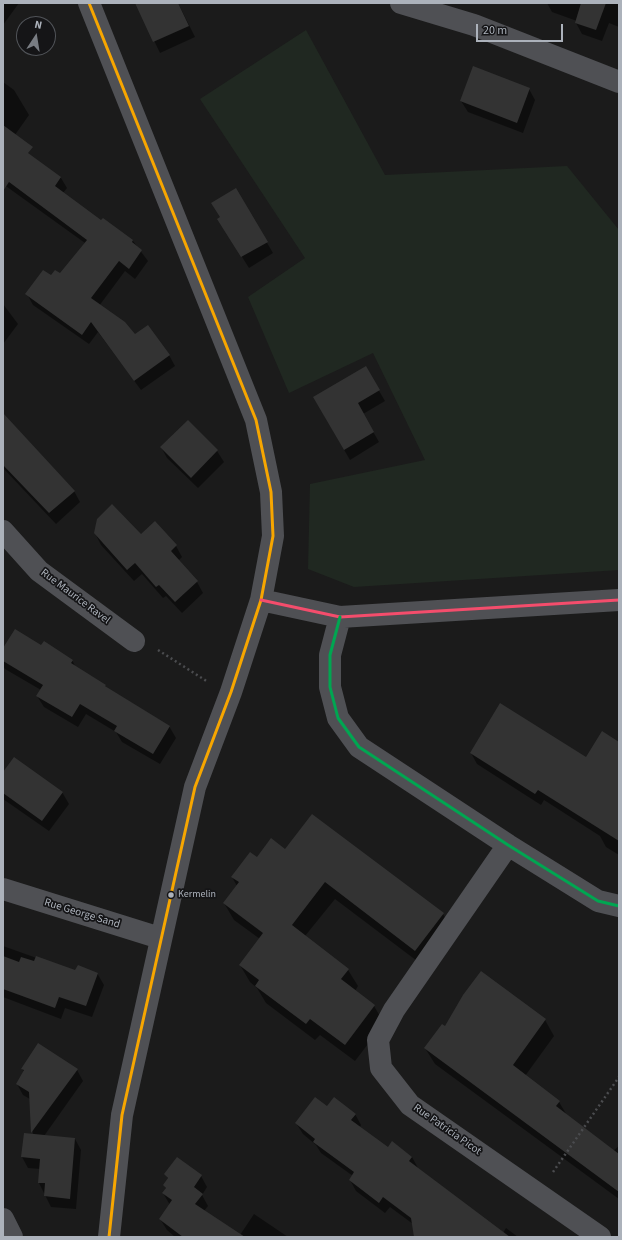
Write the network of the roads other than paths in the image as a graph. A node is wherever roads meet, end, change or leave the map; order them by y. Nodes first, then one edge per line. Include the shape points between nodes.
1 (89, 3) edge
2 (401, 3) edge
3 (619, 82) edge
4 (3, 531) edge
5 (261, 600) junction
6 (619, 600) edge
7 (340, 616) junction
8 (134, 641) road end
9 (508, 845) junction
10 (3, 889) edge
11 (619, 906) edge
12 (160, 938) junction
13 (3, 1219) edge
14 (12, 1237) edge
15 (109, 1237) edge
16 (600, 1237) edge

1 - 5 street via 256,420 271,492 273,536
2 - 3 street via 474,25
4 - 8 street, Rue Maurice Ravel via 39,571
5 - 7 street
5 - 12 street via 231,692 195,787
6 - 7 street
7 - 9 street via 330,655 330,687 338,718 358,747
9 - 11 street via 598,901
9 - 16 street, Rue Patricia Picot via 394,1010 378,1040 381,1068 410,1105
10 - 12 street, Rue George Sand
12 - 15 street via 122,1115
13 - 14 street

